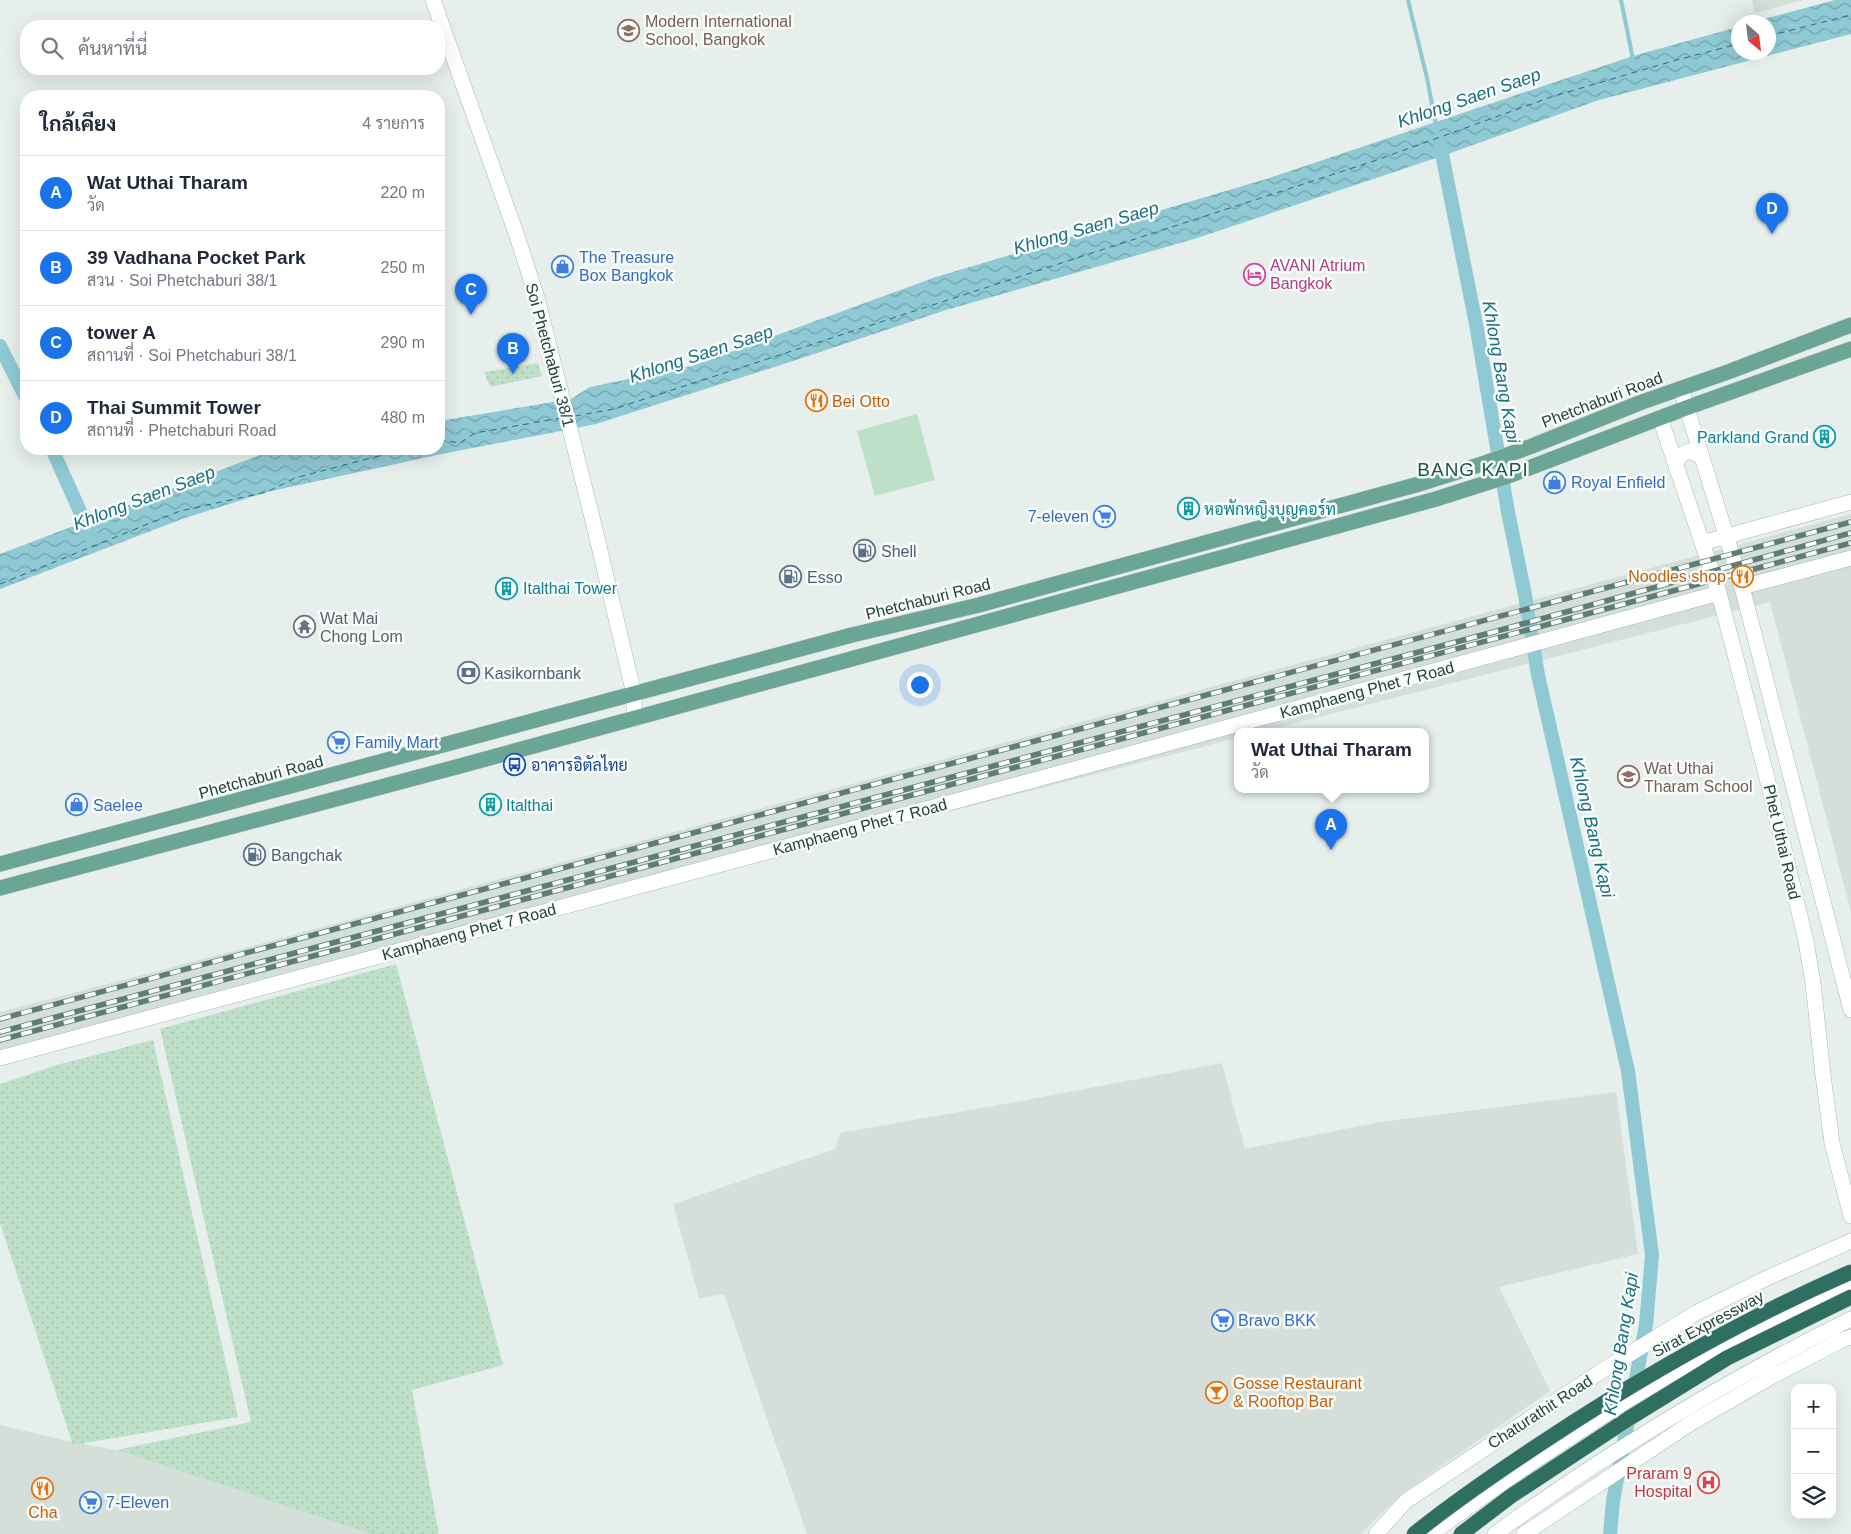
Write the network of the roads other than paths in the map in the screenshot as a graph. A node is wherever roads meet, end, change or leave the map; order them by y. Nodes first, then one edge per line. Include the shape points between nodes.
1 (433, 0) edge
2 (440, 20) edge
3 (445, 34) edge
4 (1851, 324) edge
5 (1851, 349) edge
6 (1681, 389) junction
7 (1686, 408) junction
8 (1660, 418) junction
9 (1701, 456) junction
10 (1676, 467) junction
11 (1851, 502) edge
12 (1726, 536) junction
13 (1702, 543) junction
14 (1851, 558) edge
15 (1123, 565) junction
16 (1130, 584) junction
17 (1742, 587) junction
18 (1719, 593) junction
19 (634, 694) junction
20 (634, 718) junction
21 (298, 785) junction
22 (302, 809) junction
23 (0, 864) edge
24 (0, 888) edge
25 (1851, 1009) edge
26 (0, 1058) edge
27 (1851, 1216) edge
28 (1851, 1241) edge
29 (1851, 1264) edge
30 (1851, 1272) edge
31 (1851, 1282) edge
32 (1823, 1294) junction
33 (1851, 1297) edge
34 (1851, 1319) edge
35 (1743, 1334) junction
36 (1851, 1337) edge
37 (1759, 1366) junction
38 (1530, 1530) edge
39 (1376, 1534) edge
40 (1414, 1534) edge
41 (1430, 1534) edge
42 (1461, 1534) edge
43 (1495, 1534) edge

1 - 2 main road, Soi Phetchaburi 38/1
3 - 19 main road, Soi Phetchaburi 38/1 via 536,298
4 - 6 main road, Phetchaburi Road
5 - 7 main road
6 - 7 main road, Phet Uthai Road
6 - 15 main road, Phetchaburi Road via 1532,446 1419,484
7 - 8 main road
7 - 9 main road, Phet Uthai Road
8 - 10 main road, Phet Uthai Road
8 - 16 main road via 1486,484
9 - 10 main road via 1689,451 1682,453
9 - 12 main road, Phet Uthai Road
10 - 13 main road, Phet Uthai Road
11 - 12 main road
12 - 13 main road
12 - 17 main road, Phet Uthai Road
13 - 18 main road, Phet Uthai Road
14 - 17 main road
15 - 16 main road
15 - 19 main road, Phetchaburi Road
16 - 20 main road
17 - 25 main road, Phet Uthai Road
18 - 26 main road, Kamphaeng Phet 7 Road
18 - 27 main road, Phet Uthai Road via 1806,942 1832,1143
19 - 20 main road, Soi Phetchaburi 38/1
19 - 21 main road, Phetchaburi Road
20 - 22 main road
21 - 22 main road
21 - 23 main road, Phetchaburi Road
22 - 24 main road
28 - 39 main road, Chaturathit Road via 1696,1313 1597,1374 1406,1501
29 - 32 main road
30 - 40 highway, Sirat Expressway, bridge via 1714,1338 1602,1402
31 - 32 main road
32 - 35 main road
33 - 42 highway, bridge via 1727,1358 1652,1403 1511,1496
34 - 37 main road
35 - 37 main road
35 - 41 main road via 1560,1443
36 - 38 main road via 1771,1377 1691,1423
37 - 43 main road via 1540,1501

